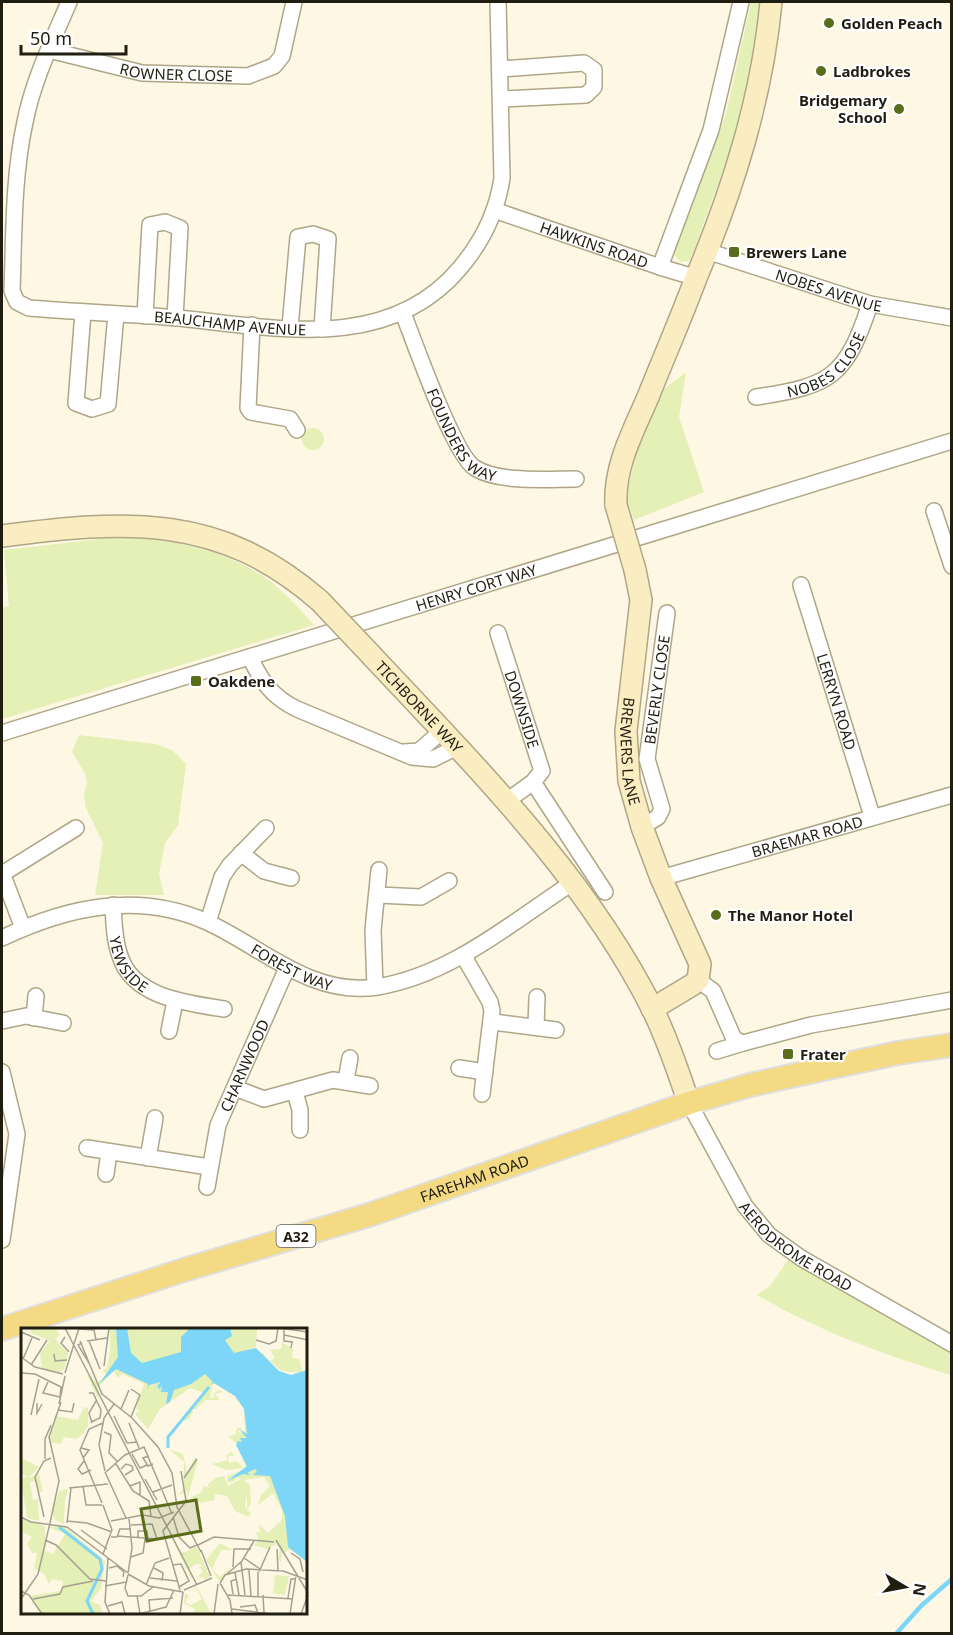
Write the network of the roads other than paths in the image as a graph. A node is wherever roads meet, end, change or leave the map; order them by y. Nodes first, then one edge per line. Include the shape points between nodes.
1 (69, 2) edge
2 (294, 2) edge
3 (498, 2) edge
4 (741, 2) edge
5 (771, 2) edge
6 (49, 50) junction
7 (500, 69) junction
8 (502, 99) junction
9 (494, 210) junction
10 (8, 224) edge
11 (707, 250) junction
12 (660, 267) junction
13 (697, 278) junction
14 (870, 304) junction
15 (83, 312) junction
16 (403, 313) junction
17 (116, 314) junction
18 (145, 316) junction
19 (175, 318) junction
20 (951, 318) edge
21 (252, 326) junction
22 (290, 327) junction
23 (322, 329) junction
24 (756, 397) dead end
25 (297, 430) dead end
26 (951, 441) edge
27 (576, 479) dead end
28 (934, 511) dead end
29 (2, 536) edge
30 (951, 566) edge
31 (801, 585) dead end
32 (668, 613) dead end
33 (498, 633) dead end
34 (250, 657) junction
35 (442, 730) junction
36 (2, 733) edge
37 (457, 747) junction
38 (386, 748) junction
39 (533, 782) junction
40 (951, 795) edge
41 (507, 801) junction
42 (872, 816) junction
43 (642, 827) junction
44 (76, 828) dead end
45 (266, 828) dead end
46 (241, 853) junction
47 (379, 870) dead end
48 (2, 874) edge
49 (291, 878) dead end
50 (662, 878) junction
51 (449, 881) dead end
52 (572, 883) junction
53 (605, 892) dead end
54 (378, 895) junction
55 (113, 905) junction
56 (208, 922) junction
57 (23, 928) junction
58 (2, 938) edge
59 (463, 955) junction
60 (287, 968) junction
61 (698, 980) junction
62 (375, 987) junction
63 (36, 996) dead end
64 (537, 997) dead end
65 (951, 1000) edge
66 (175, 1001) junction
67 (224, 1009) dead end
68 (652, 1009) junction
69 (34, 1018) junction
70 (2, 1021) edge
71 (493, 1022) junction
72 (63, 1023) dead end
73 (536, 1027) junction
74 (556, 1030) dead end
75 (169, 1031) dead end
76 (743, 1043) junction
77 (951, 1045) edge
78 (717, 1051) dead end
79 (350, 1058) dead end
80 (459, 1068) dead end
81 (484, 1072) junction
82 (2, 1073) edge
83 (346, 1080) junction
84 (370, 1086) dead end
85 (235, 1088) junction
86 (295, 1092) junction
87 (482, 1094) dead end
88 (689, 1103) junction
89 (155, 1118) dead end
90 (300, 1130) dead end
91 (87, 1148) dead end
92 (109, 1152) junction
93 (148, 1158) junction
94 (209, 1167) junction
95 (106, 1174) dead end
96 (207, 1187) dead end
97 (3, 1221) edge
98 (2, 1240) edge
99 (2, 1329) edge
100 (951, 1344) edge

1 - 6 street, BEAUCHAMP AVENUE
2 - 6 street, ROWNER CLOSE via 282,56 274,66 248,76 142,73
3 - 7 street, BEAUCHAMP AVENUE
4 - 12 street via 711,130
5 - 11 street, BREWERS LANE via 756,102 744,148
6 - 10 street, BEAUCHAMP AVENUE via 25,121
7 - 8 street, BEAUCHAMP AVENUE
7 - 8 street via 584,63 594,70 594,87 586,95
8 - 9 street, BEAUCHAMP AVENUE via 502,178
9 - 12 street, HAWKINS ROAD
9 - 16 street, BEAUCHAMP AVENUE via 472,253 456,273
10 - 15 street, BEAUCHAMP AVENUE via 12,291 17,302 29,308
11 - 13 street, BREWERS LANE
11 - 14 street, NOBES AVENUE
12 - 13 street, HAWKINS ROAD
13 - 43 street, BREWERS LANE, bridge via 623,455 615,488 640,600 626,754
14 - 20 street, NOBES AVENUE
14 - 24 street, NOBES CLOSE via 858,341 837,372 793,392
15 - 17 street, BEAUCHAMP AVENUE
15 - 17 street via 76,403 92,409 108,404
16 - 23 street, BEAUCHAMP AVENUE via 362,327
16 - 27 street, FOUNDERS WAY via 429,386 473,468 496,477
17 - 18 street, BEAUCHAMP AVENUE
18 - 19 street, BEAUCHAMP AVENUE
18 - 19 street via 150,225 165,222 180,228
19 - 21 street, BEAUCHAMP AVENUE
21 - 22 street, BEAUCHAMP AVENUE
21 - 25 street via 248,408 251,412 290,419
22 - 23 street, BEAUCHAMP AVENUE
22 - 23 street via 298,237 313,234 328,239
26 - 34 street, HENRY CORT WAY
28 - 30 street
29 - 35 street, TICHBORNE WAY, bridge via 114,525 162,527 204,534 264,560 320,601
31 - 42 street, LERRYN ROAD
32 - 43 street, BEVERLY CLOSE via 646,759 662,809 658,817
33 - 39 street, DOWNSIDE via 542,771
34 - 36 street, HENRY CORT WAY
34 - 38 street via 263,683 283,702
35 - 37 street, TICHBORNE WAY
35 - 38 street via 416,752
37 - 38 street via 443,756 426,759
37 - 41 street, TICHBORNE WAY
39 - 41 street
39 - 53 street
40 - 42 street, BRAEMAR ROAD
41 - 52 street, TICHBORNE WAY
42 - 50 street, BRAEMAR ROAD
43 - 50 street, BREWERS LANE
44 - 48 street
45 - 46 street
46 - 49 street via 264,871
46 - 56 street via 222,877
47 - 54 street
48 - 57 street
50 - 61 street, BREWERS LANE via 700,964
51 - 54 street via 421,897
52 - 59 street, FOREST WAY
52 - 68 street, TICHBORNE WAY
54 - 62 street via 373,930
55 - 56 street, FOREST WAY via 177,910
55 - 57 street, FOREST WAY via 75,911
55 - 66 street, YEWSIDE via 116,940 126,970 142,984
56 - 60 street, FOREST WAY
57 - 58 street, FOREST WAY
59 - 62 street, FOREST WAY via 424,974
59 - 71 street via 490,1002
60 - 62 street, FOREST WAY via 336,986
60 - 85 street, CHARNWOOD
61 - 68 street
61 - 76 street via 713,991 734,1039
63 - 69 street
64 - 73 street
65 - 76 street via 811,1025
66 - 67 street, YEWSIDE
66 - 75 street
68 - 88 street, TICHBORNE WAY
69 - 70 street
69 - 72 street
71 - 73 street
71 - 81 street
73 - 74 street
76 - 78 street
77 - 88 main road, FAREHAM ROAD / A32 via 813,1071
79 - 83 street
80 - 81 street
81 - 87 street
82 - 97 street via 17,1134
83 - 84 street
83 - 86 street
85 - 86 street via 264,1099
85 - 94 street, CHARNWOOD via 218,1125
86 - 90 street
88 - 99 main road, FAREHAM ROAD / A32 via 372,1214
88 - 100 street, AERODROME ROAD via 745,1206 769,1235 806,1262
89 - 93 street
91 - 92 street
92 - 93 street
92 - 95 street
93 - 94 street
94 - 96 street, CHARNWOOD
97 - 98 street

